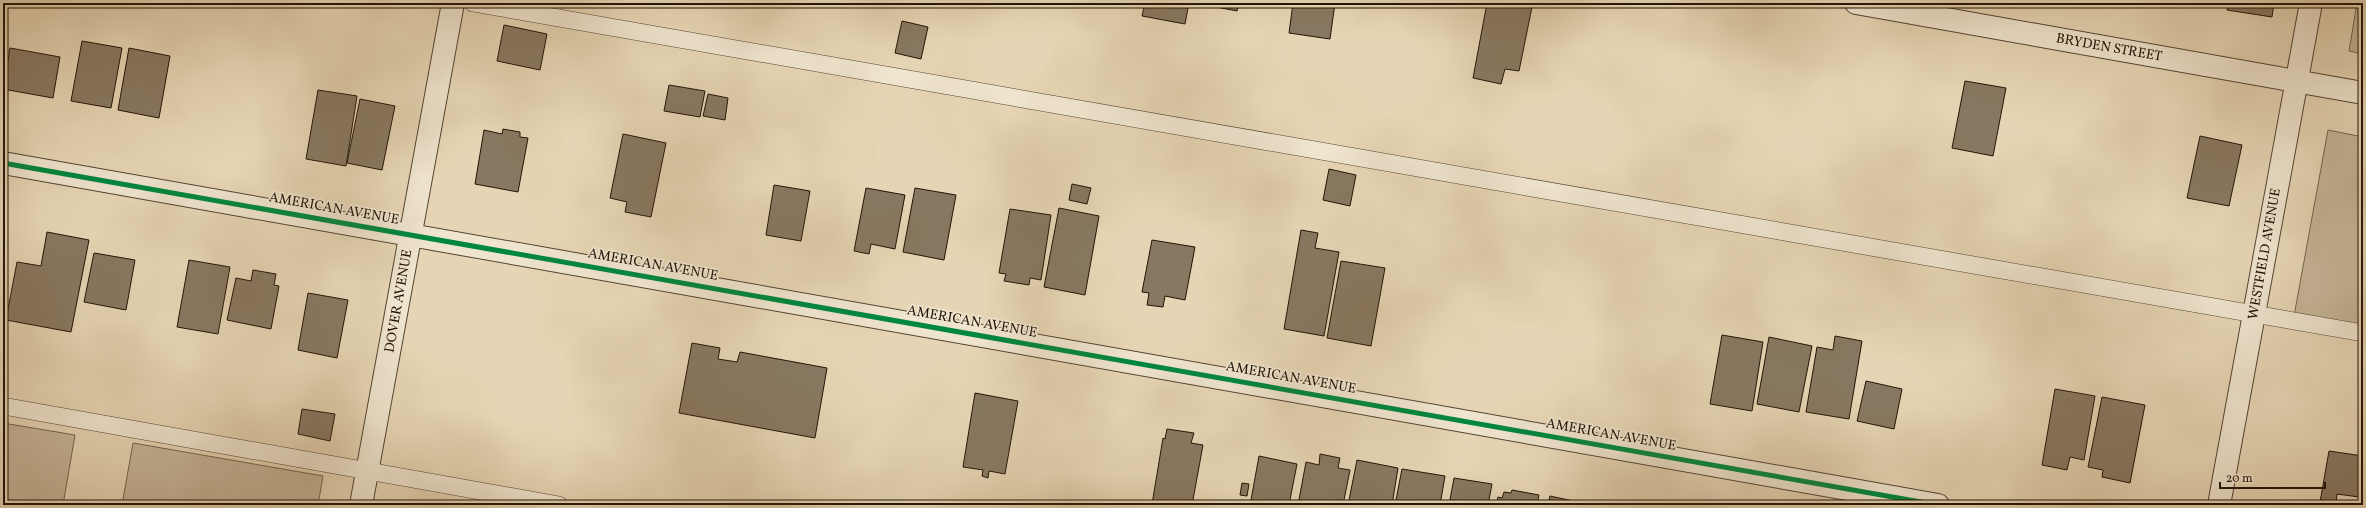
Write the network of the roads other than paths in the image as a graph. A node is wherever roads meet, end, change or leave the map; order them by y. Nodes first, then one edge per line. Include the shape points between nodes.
1 (453, 3) edge
2 (473, 3) edge
3 (1856, 3) edge
4 (2311, 3) edge
5 (2297, 81) junction
6 (2363, 93) edge
7 (3, 163) edge
8 (411, 235) junction
9 (2254, 314) junction
10 (2363, 334) edge
11 (3, 406) edge
12 (368, 472) junction
13 (361, 505) edge
14 (559, 505) edge
15 (1938, 505) edge
16 (2219, 505) edge

1 - 8 street, DOVER AVENUE
2 - 9 lane
3 - 5 street, BRYDEN STREET
4 - 5 street, WESTFIELD AVENUE
5 - 6 street, BRYDEN STREET
5 - 9 street, WESTFIELD AVENUE
7 - 8 street, AMERICAN AVENUE
8 - 12 street, DOVER AVENUE
8 - 15 street, AMERICAN AVENUE
9 - 10 lane
9 - 16 street, WESTFIELD AVENUE
11 - 12 lane
12 - 13 street, DOVER AVENUE
12 - 14 lane

